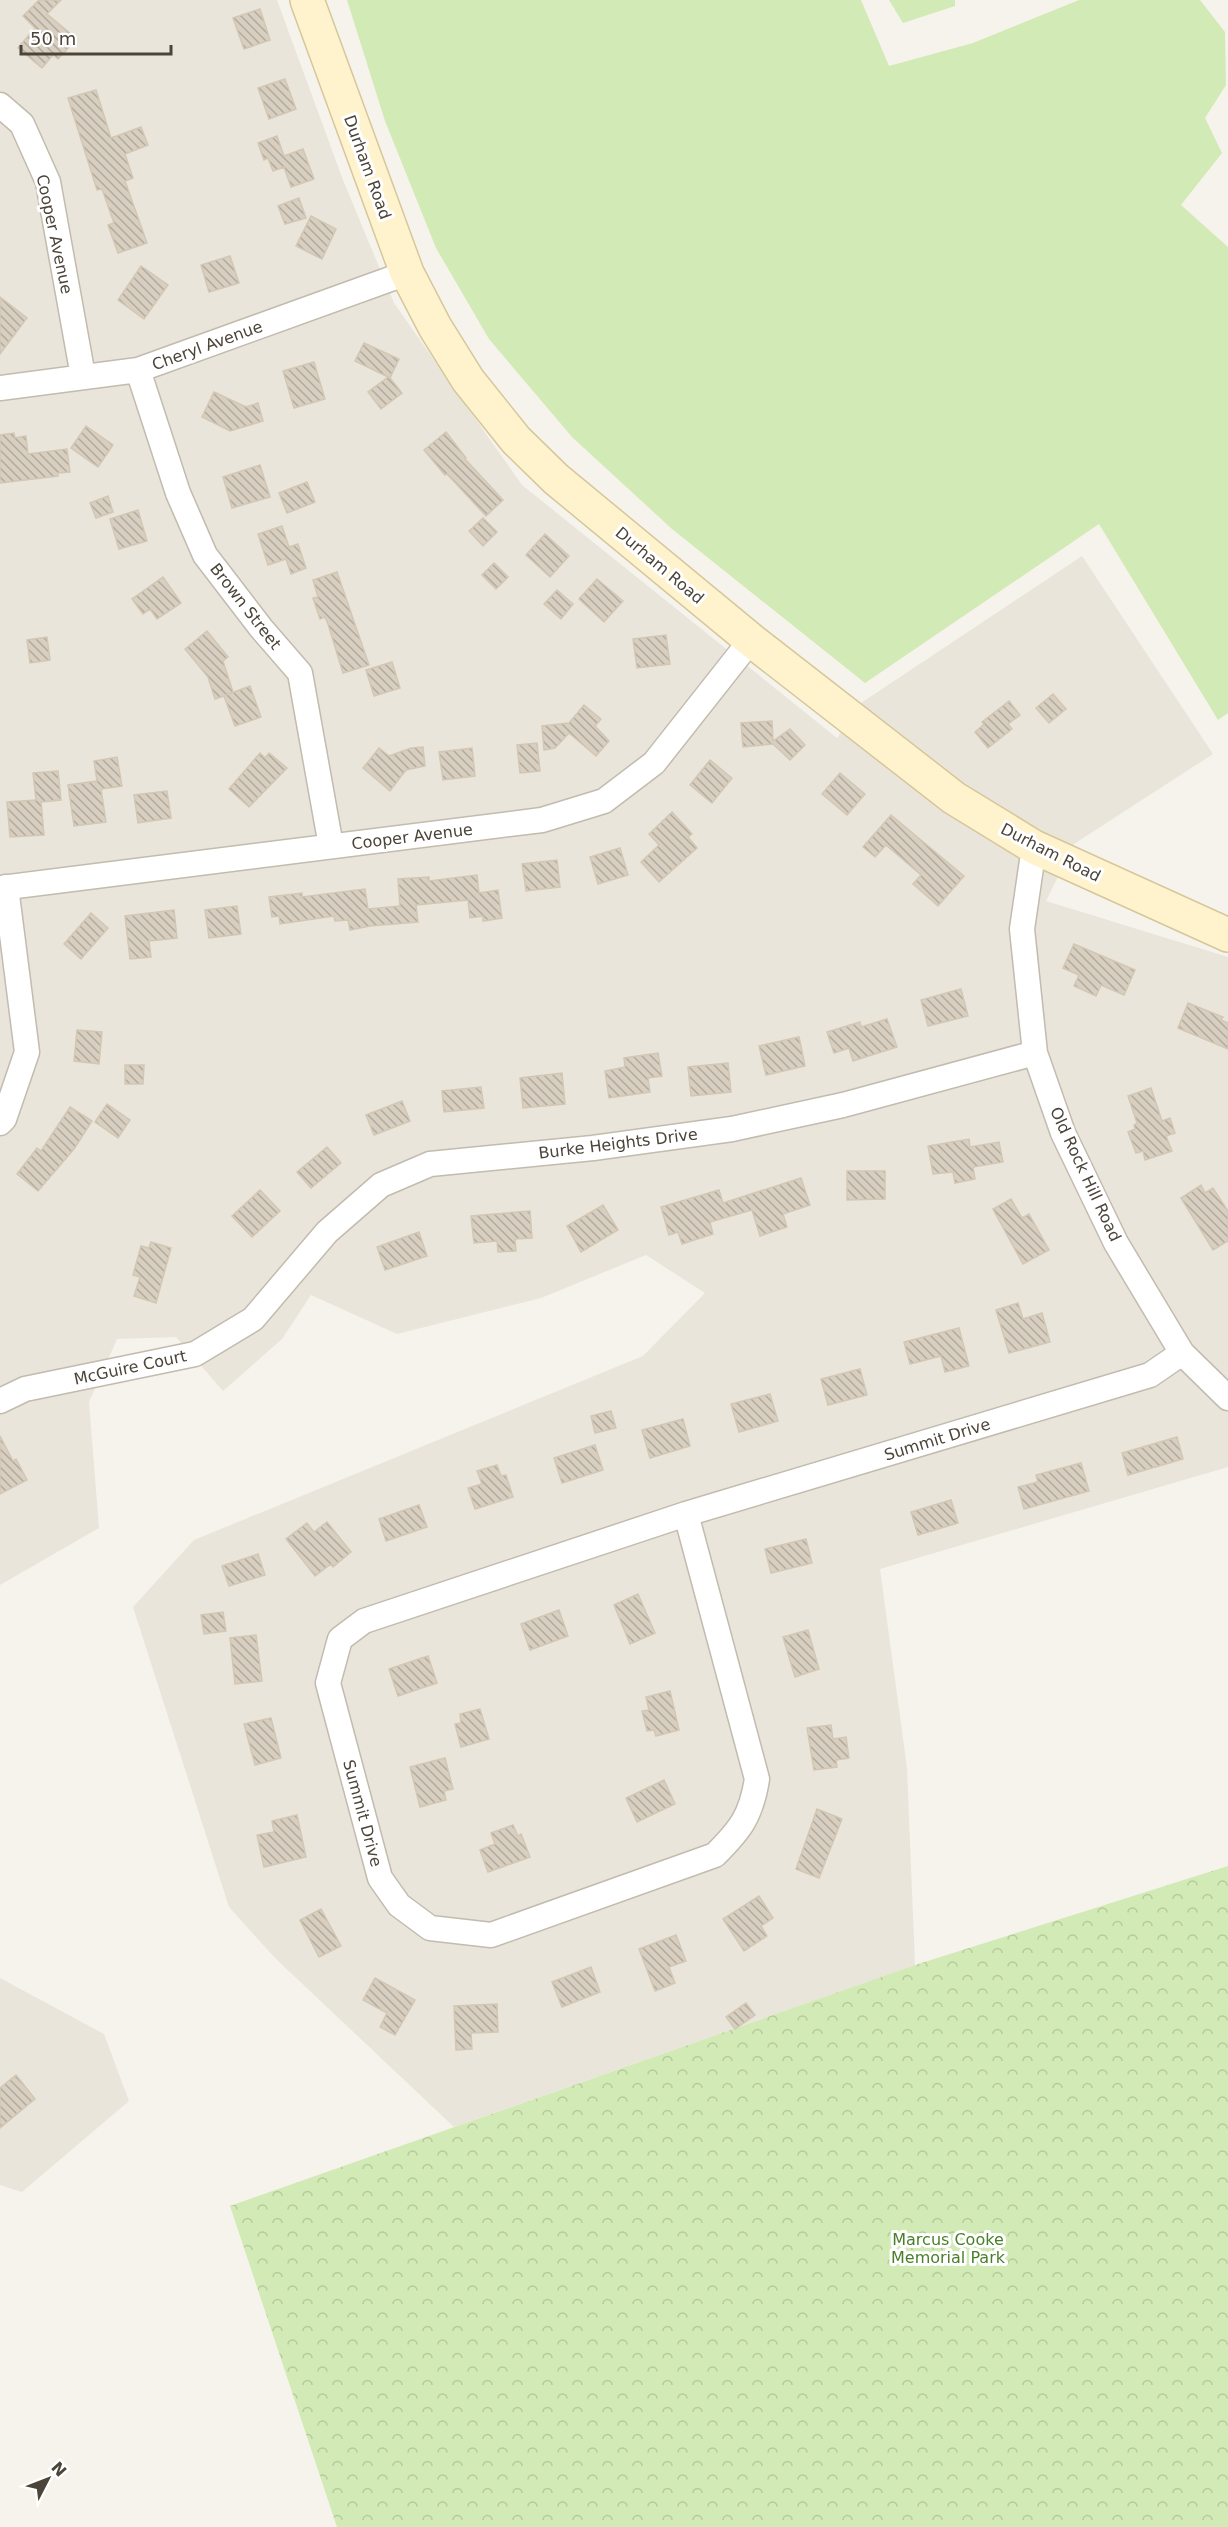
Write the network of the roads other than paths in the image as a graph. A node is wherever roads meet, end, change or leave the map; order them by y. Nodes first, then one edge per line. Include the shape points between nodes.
1 (307, 0) edge
2 (0, 105) edge
3 (407, 273) junction
4 (138, 370) junction
5 (83, 376) junction
6 (0, 388) edge
7 (751, 640) junction
8 (330, 846) junction
9 (1034, 847) junction
10 (3, 888) edge
11 (1228, 935) edge
12 (1035, 1053) junction
13 (0, 1123) edge
14 (253, 1319) joint
15 (1182, 1353) junction
16 (1228, 1398) edge
17 (0, 1401) edge
18 (687, 1514) junction

1 - 3 main road, Durham Road
2 - 5 street, Cooper Avenue via 22,124 48,182
3 - 4 street, Cheryl Avenue
3 - 7 main road, Durham Road via 468,380 516,440 556,479
4 - 5 street, Cheryl Avenue
4 - 8 street, Brown Street via 178,493 206,555 300,673
5 - 6 street, Cheryl Avenue
7 - 8 street, Cooper Avenue via 654,763 604,801 542,820
7 - 9 main road, Durham Road via 954,798
8 - 10 street, Cooper Avenue
9 - 11 main road, Durham Road
9 - 12 street, Old Rock Hill Road via 1022,929
10 - 13 street via 27,1053
12 - 14 street, Burke Heights Drive via 843,1105 732,1129 430,1164 381,1185 327,1232
12 - 15 street, Old Rock Hill Road via 1063,1133 1107,1223
14 - 17 street, McGuire Court via 195,1353 25,1389
15 - 16 street, Old Rock Hill Road
15 - 18 street, Summit Drive via 1150,1375
18 - 18 street, Summit Drive via 364,1621 340,1640 328,1683 380,1878 399,1905 430,1928 491,1935 715,1855 735,1835 752,1806 757,1779

